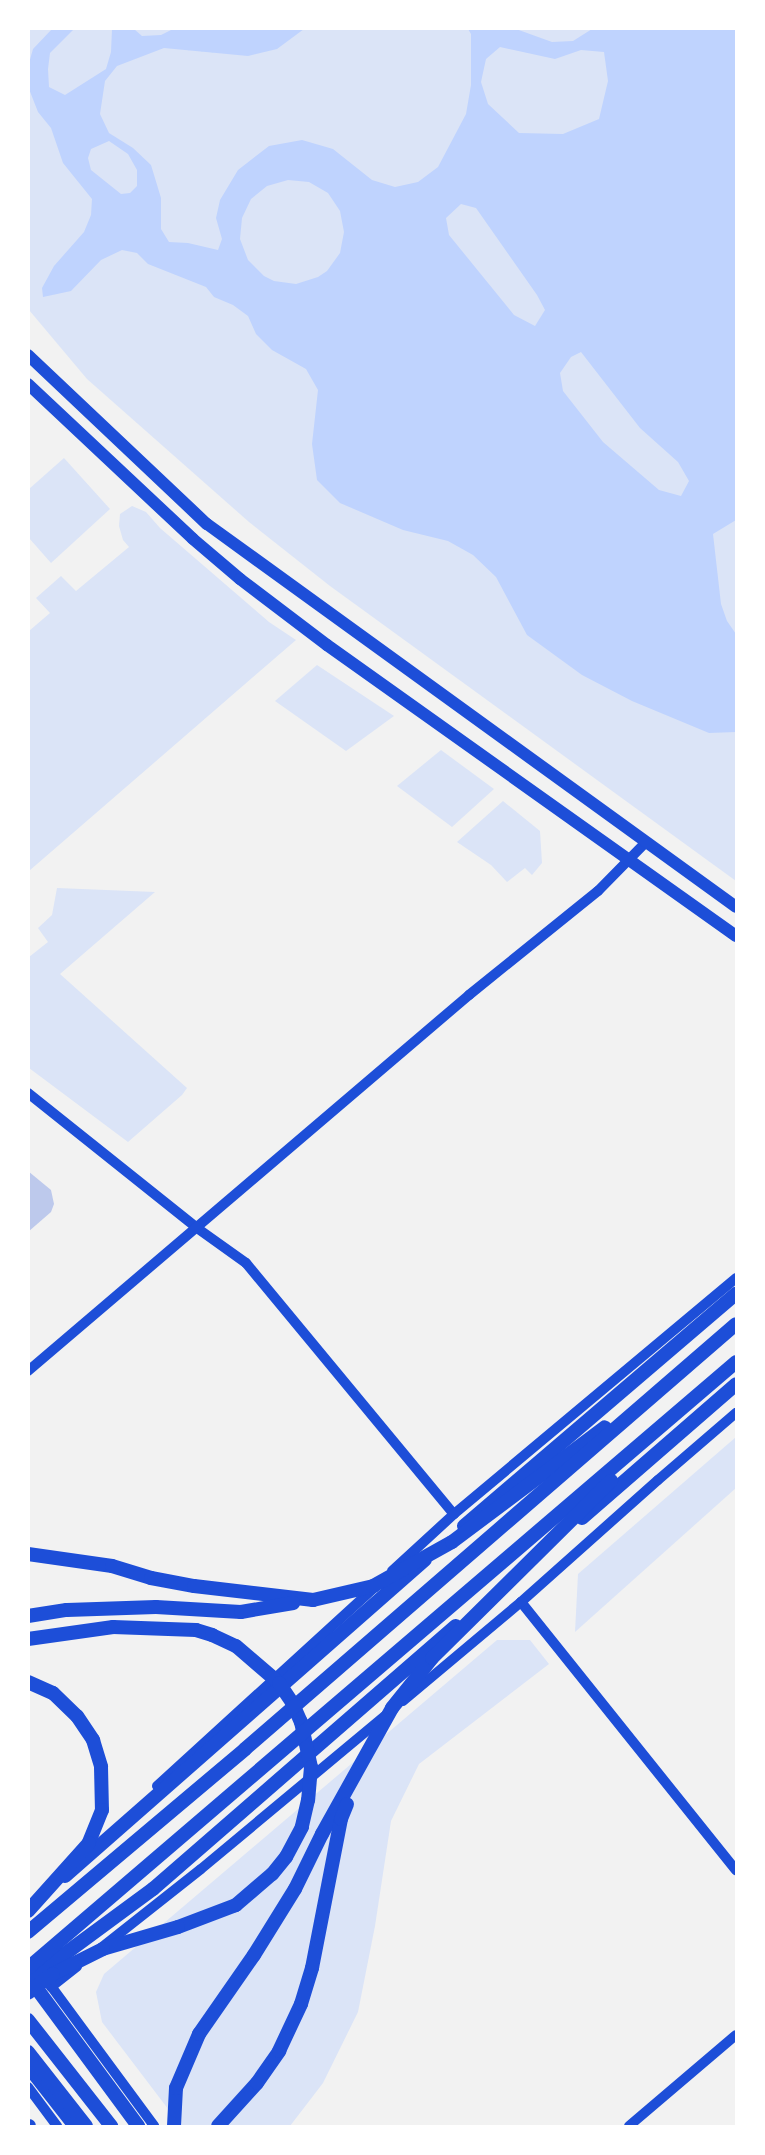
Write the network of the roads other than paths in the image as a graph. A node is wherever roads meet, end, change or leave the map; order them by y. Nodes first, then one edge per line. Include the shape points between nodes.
1 (28, 355) edge
2 (28, 384) edge
3 (645, 843) junction
4 (630, 861) junction
5 (736, 907) edge
6 (736, 936) edge
7 (28, 1093) edge
8 (197, 1228) junction
9 (736, 1278) edge
10 (736, 1294) edge
11 (736, 1324) edge
12 (736, 1362) edge
13 (28, 1371) edge
14 (668, 1383) junction
15 (736, 1384) edge
16 (691, 1402) junction
17 (736, 1413) edge
18 (454, 1514) junction
19 (28, 1554) edge
20 (313, 1600) junction
21 (521, 1602) junction
22 (28, 1616) edge
23 (28, 1639) edge
24 (28, 1682) edge
25 (361, 1768) junction
26 (736, 1870) edge
27 (28, 1905) edge
28 (28, 1911) edge
29 (28, 1932) edge
30 (28, 1959) edge
31 (31, 1979) edge
32 (51, 1987) junction
33 (28, 2020) edge
34 (736, 2035) edge
35 (28, 2052) edge
36 (28, 2066) edge
37 (28, 2087) edge
38 (57, 2127) edge
39 (75, 2127) edge
40 (86, 2127) edge
41 (111, 2127) edge
42 (138, 2127) edge
43 (154, 2127) edge
44 (174, 2127) edge
45 (218, 2127) edge
46 (629, 2127) edge

1 - 3 main road via 215,530
2 - 4 main road via 192,539 240,579
3 - 4 street
3 - 5 main road
4 - 6 main road
4 - 8 street
7 - 8 street
8 - 13 street
8 - 18 street via 246,1263
9 - 18 street
10 - 27 main road via 456,1533 104,1844
11 - 14 main road
12 - 16 main road
14 - 20 main road via 452,1542 373,1586
14 - 29 main road
15 - 31 main road via 153,1889
16 - 25 main road via 432,1658 392,1708
16 - 31 main road
17 - 21 street
18 - 27 street
19 - 20 main road via 112,1566 194,1586
20 - 22 main road via 241,1612 156,1606
21 - 26 street
21 - 32 street via 201,1869
23 - 31 main road via 113,1627 196,1630 236,1646 279,1683 292,1702 311,1767 302,1827 286,1857 236,1905 178,1927 103,1948 53,1974
24 - 28 main road via 53,1693 93,1740 101,1767 102,1810 89,1843
25 - 44 main road via 266,1936 198,2034 176,2088
25 - 45 main road via 341,1819 314,1960 301,2004 279,2051 258,2083
30 - 31 street
31 - 32 street
31 - 42 main road
32 - 43 street
33 - 41 main road
34 - 46 street
35 - 40 main road
36 - 39 main road
37 - 38 street

